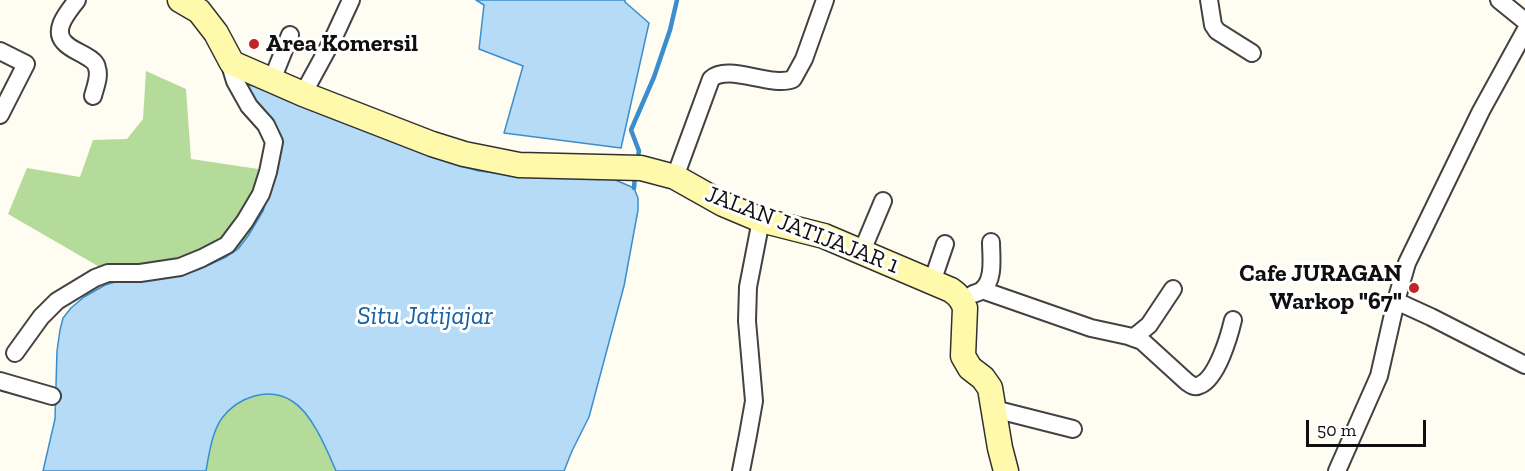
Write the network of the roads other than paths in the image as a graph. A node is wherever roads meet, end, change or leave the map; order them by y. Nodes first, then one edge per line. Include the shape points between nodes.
1 (77, 0) edge
2 (180, 0) edge
3 (351, 0) edge
4 (825, 0) edge
5 (1209, 0) edge
6 (1499, 0) edge
7 (1525, 21) edge
8 (1525, 31) edge
9 (290, 36) dead end
10 (0, 51) edge
11 (1252, 53) dead end
12 (232, 63) junction
13 (272, 80) junction
14 (303, 94) junction
15 (93, 96) dead end
16 (0, 115) edge
17 (675, 177) junction
18 (883, 201) dead end
19 (761, 220) junction
20 (991, 242) dead end
21 (945, 244) dead end
22 (862, 251) junction
23 (932, 282) junction
24 (1173, 289) dead end
25 (982, 290) junction
26 (957, 294) junction
27 (1396, 301) junction
28 (1233, 320) dead end
29 (1133, 338) junction
30 (15, 353) dead end
31 (1525, 365) edge
32 (0, 381) edge
33 (52, 396) dead end
34 (993, 409) junction
35 (1073, 429) dead end
36 (741, 471) edge
37 (1006, 471) edge
38 (1337, 471) edge

1 - 15 street via 64,17 60,36 65,44 97,66
2 - 12 street via 199,11
3 - 14 street
4 - 17 street via 793,79 723,74 711,79
5 - 11 street via 1217,31
6 - 7 street
8 - 27 street via 1427,219 1407,263
9 - 13 street
10 - 16 street via 26,64
12 - 13 street, JALAN JATIJAJAR 1
12 - 30 street via 235,81 274,142 261,194 245,221 226,245 180,267 108,273 95,278 57,301
13 - 14 street, JALAN JATIJAJAR 1
14 - 17 street, JALAN JATIJAJAR 1 via 464,154 519,165 636,168
17 - 19 street, JALAN JATIJAJAR 1
18 - 22 street
19 - 22 street, JALAN JATIJAJAR 1 via 824,236
19 - 36 street via 748,287 754,401
20 - 25 street via 989,281
21 - 23 street
22 - 23 street, JALAN JATIJAJAR 1
23 - 26 street, JALAN JATIJAJAR 1
24 - 29 street via 1149,325
25 - 26 street
25 - 29 street
26 - 34 street via 965,308 963,356 990,388
27 - 31 street
27 - 38 street via 1379,376
28 - 29 street via 1219,362 1200,386 1186,382 1142,341
32 - 33 street
34 - 35 street
34 - 37 street

